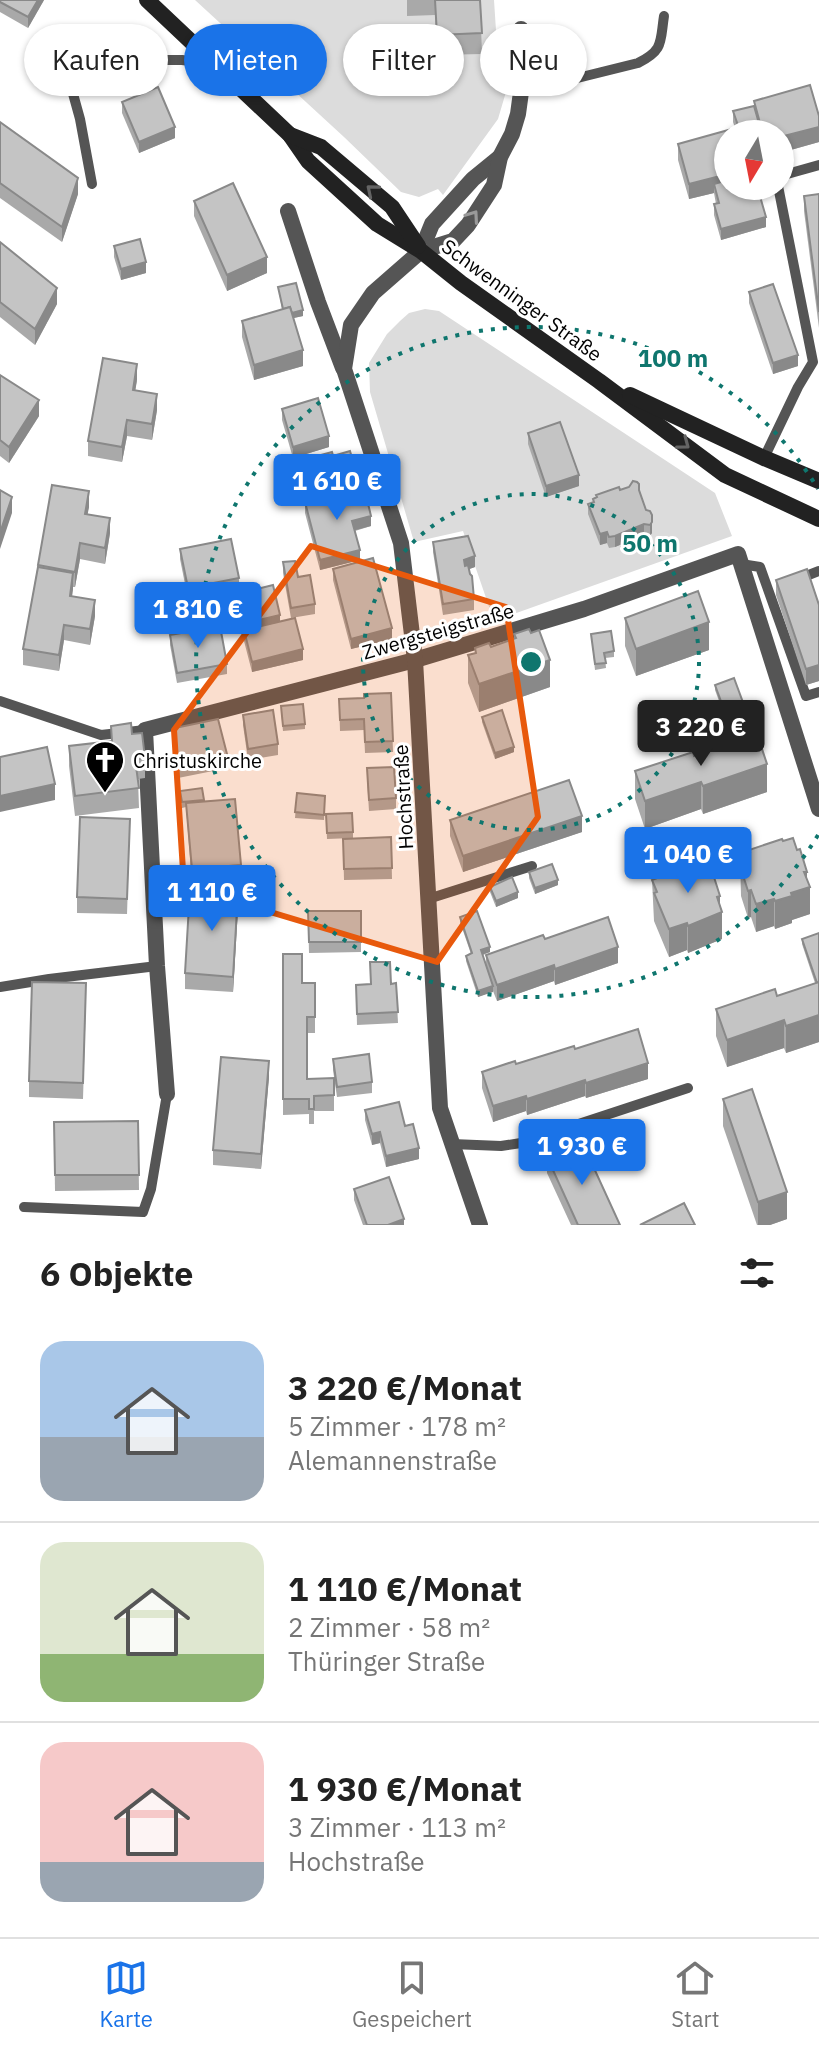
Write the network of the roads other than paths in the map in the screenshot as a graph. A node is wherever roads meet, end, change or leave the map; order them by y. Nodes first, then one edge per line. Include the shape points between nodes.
1 (147, 0) edge
2 (664, 16) dead end
3 (184, 36) edge
4 (184, 60) edge
5 (587, 76) edge
6 (248, 96) edge
7 (520, 96) edge
8 (500, 157) junction
9 (819, 165) edge
10 (794, 172) edge
11 (92, 184) dead end
12 (781, 200) edge
13 (288, 211) dead end
14 (421, 251) junction
15 (344, 369) junction
16 (599, 381) junction
17 (764, 458) junction
18 (819, 481) edge
19 (819, 519) edge
20 (739, 559) junction
21 (819, 571) edge
22 (769, 592) junction
23 (415, 660) junction
24 (819, 692) edge
25 (0, 701) edge
26 (145, 730) junction
27 (819, 809) edge
28 (532, 866) dead end
29 (428, 899) junction
30 (157, 966) junction
31 (0, 987) edge
32 (688, 1088) dead end
33 (167, 1094) joint
34 (452, 1144) junction
35 (24, 1207) dead end
36 (480, 1225) edge

1 - 3 main road, Schwenninger Straße
2 - 5 lane via 660,44 650,57
4 - 11 lane via 150,60 82,35 67,72
6 - 14 main road, Schwenninger Straße via 290,135 321,147 392,207
7 - 8 street via 512,134
8 - 14 street via 432,224
14 -> 8 street via 453,241 468,225 494,185
9 - 10 lane
12 - 17 lane via 813,362
13 - 15 street, Hochstraße
14 - 15 street, Hochstraße via 373,293 351,325
14 - 16 main road, Schwenninger Straße
15 - 23 street, Hochstraße via 401,543
16 - 17 main road, Schwenninger Straße
16 -> 19 main road, Schwenninger Straße via 725,475
17 - 18 main road, Schwenninger Straße
20 - 22 lane via 760,567
20 - 23 street, Zwergsteigstraße
20 - 27 street
21 - 22 lane
22 - 24 lane via 806,696
23 - 26 street, Zwergsteigstraße
23 - 29 street, Hochstraße
25 - 26 lane via 101,735
26 - 30 street
28 - 29 lane
29 - 34 street, Hochstraße via 440,1108
30 - 31 lane
30 - 33 street
32 - 34 lane via 521,1143
33 - 35 lane via 143,1212
34 - 36 street, Hochstraße

